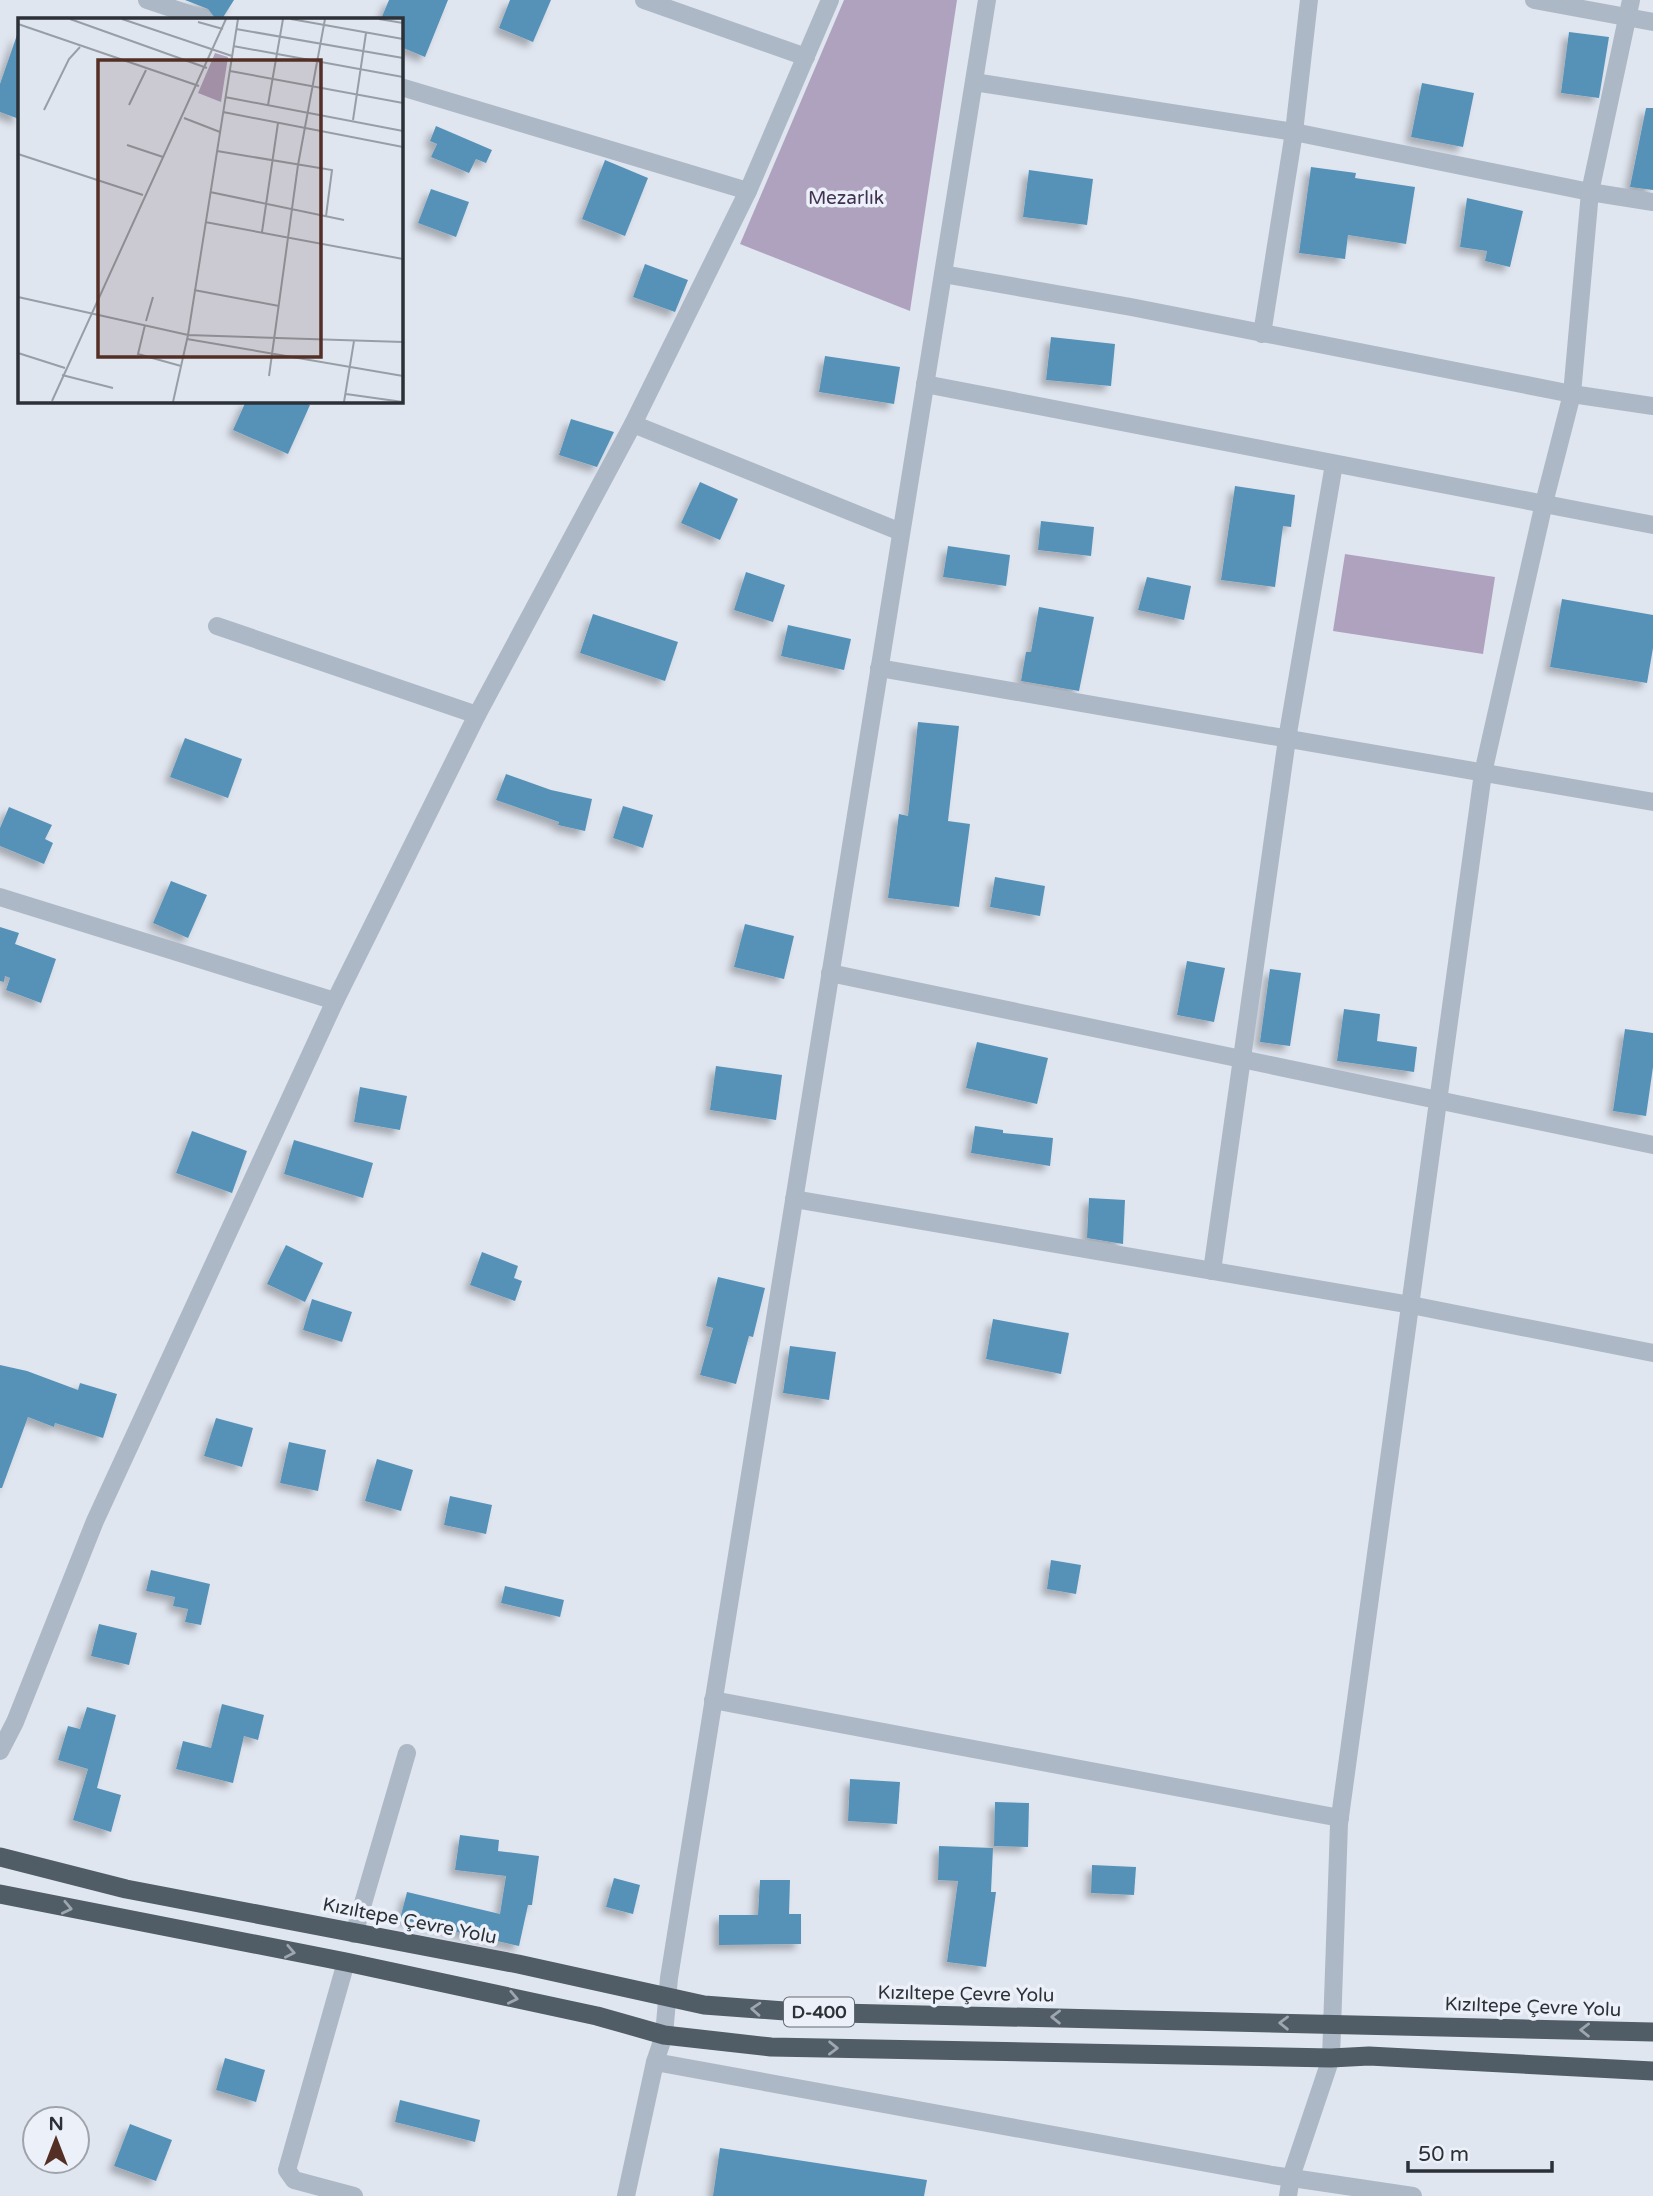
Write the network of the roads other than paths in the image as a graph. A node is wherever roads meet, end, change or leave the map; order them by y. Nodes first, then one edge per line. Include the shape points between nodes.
1 (147, 0) edge
2 (644, 0) edge
3 (830, 0) edge
4 (987, 0) edge
5 (1309, 0) edge
6 (1534, 0) edge
7 (1629, 9) edge
8 (201, 18) edge
9 (1653, 22) edge
10 (806, 57) junction
11 (974, 82) junction
12 (402, 87) edge
13 (1294, 132) junction
14 (748, 191) junction
15 (1590, 192) junction
16 (1653, 202) edge
17 (943, 274) junction
18 (1262, 334) junction
19 (925, 384) junction
20 (1572, 394) junction
21 (1653, 406) edge
22 (633, 424) junction
23 (1335, 464) junction
24 (1544, 503) junction
25 (1653, 525) edge
26 (901, 532) junction
27 (217, 626) dead end
28 (879, 668) junction
29 (477, 715) junction
30 (1287, 739) junction
31 (1483, 773) junction
32 (1653, 802) edge
33 (0, 897) edge
34 (831, 973) junction
35 (335, 1001) junction
36 (1241, 1060) junction
37 (1439, 1102) junction
38 (1653, 1146) edge
39 (794, 1199) junction
40 (1212, 1271) junction
41 (1411, 1305) junction
42 (1653, 1353) edge
43 (713, 1700) junction
44 (0, 1751) edge
45 (407, 1753) dead end
46 (1340, 1818) junction
47 (0, 1857) edge
48 (0, 1894) edge
49 (354, 1934) junction
50 (346, 1962) junction
51 (667, 1997) junction
52 (1332, 2024) junction
53 (1653, 2032) edge
54 (664, 2035) junction
55 (1331, 2058) junction
56 (655, 2062) junction
57 (1653, 2071) edge
58 (1291, 2177) junction
59 (354, 2196) edge
60 (626, 2196) edge
61 (1288, 2196) edge
62 (1413, 2196) edge

1 - 8 street
2 - 10 street
3 - 10 street
4 - 11 street
5 - 13 street
6 - 7 street
7 - 9 street
7 - 15 street
10 - 14 street
11 - 13 street
11 - 17 street
12 - 14 street
13 - 15 street
13 - 18 street
14 - 22 street
15 - 16 street
15 - 20 street
17 - 18 street
17 - 19 street
18 - 20 street
19 - 23 street
19 - 26 street
20 - 21 street
20 - 24 street
22 - 26 street
22 - 29 street
23 - 24 street
23 - 30 street
24 - 25 street
24 - 31 street
26 - 28 street
27 - 29 street
28 - 30 street
28 - 34 street
29 - 35 street
30 - 31 street
30 - 36 street
31 - 32 street
31 - 37 street
33 - 35 street
34 - 36 street
34 - 39 street
35 - 44 street via 95,1521
36 - 37 street
36 - 40 street
37 - 38 street
37 - 41 street
39 - 40 street
39 - 43 street
40 - 41 street
41 - 42 street
41 - 46 street
43 - 46 street
43 - 51 street
45 - 49 street
46 - 52 street
47 - 49 highway, Kızıltepe Çevre Yolu / D-400 via 126,1889
48 -> 50 highway, D-400
49 - 51 highway, Kızıltepe Çevre Yolu / D-400
50 -> 54 highway, D-400 via 597,2016
50 - 59 street via 287,2170 294,2180
52 -> 51 highway, Kızıltepe Çevre Yolu / D-400 via 797,2012 704,2006
51 - 54 street
53 -> 52 highway, Kızıltepe Çevre Yolu / D-400
52 - 55 street
54 -> 55 highway, D-400 via 771,2047
54 - 56 street
55 - 57 highway, D-400 via 1369,2056
55 - 58 street
56 - 58 street
56 - 60 street
58 - 61 street
58 - 62 street

